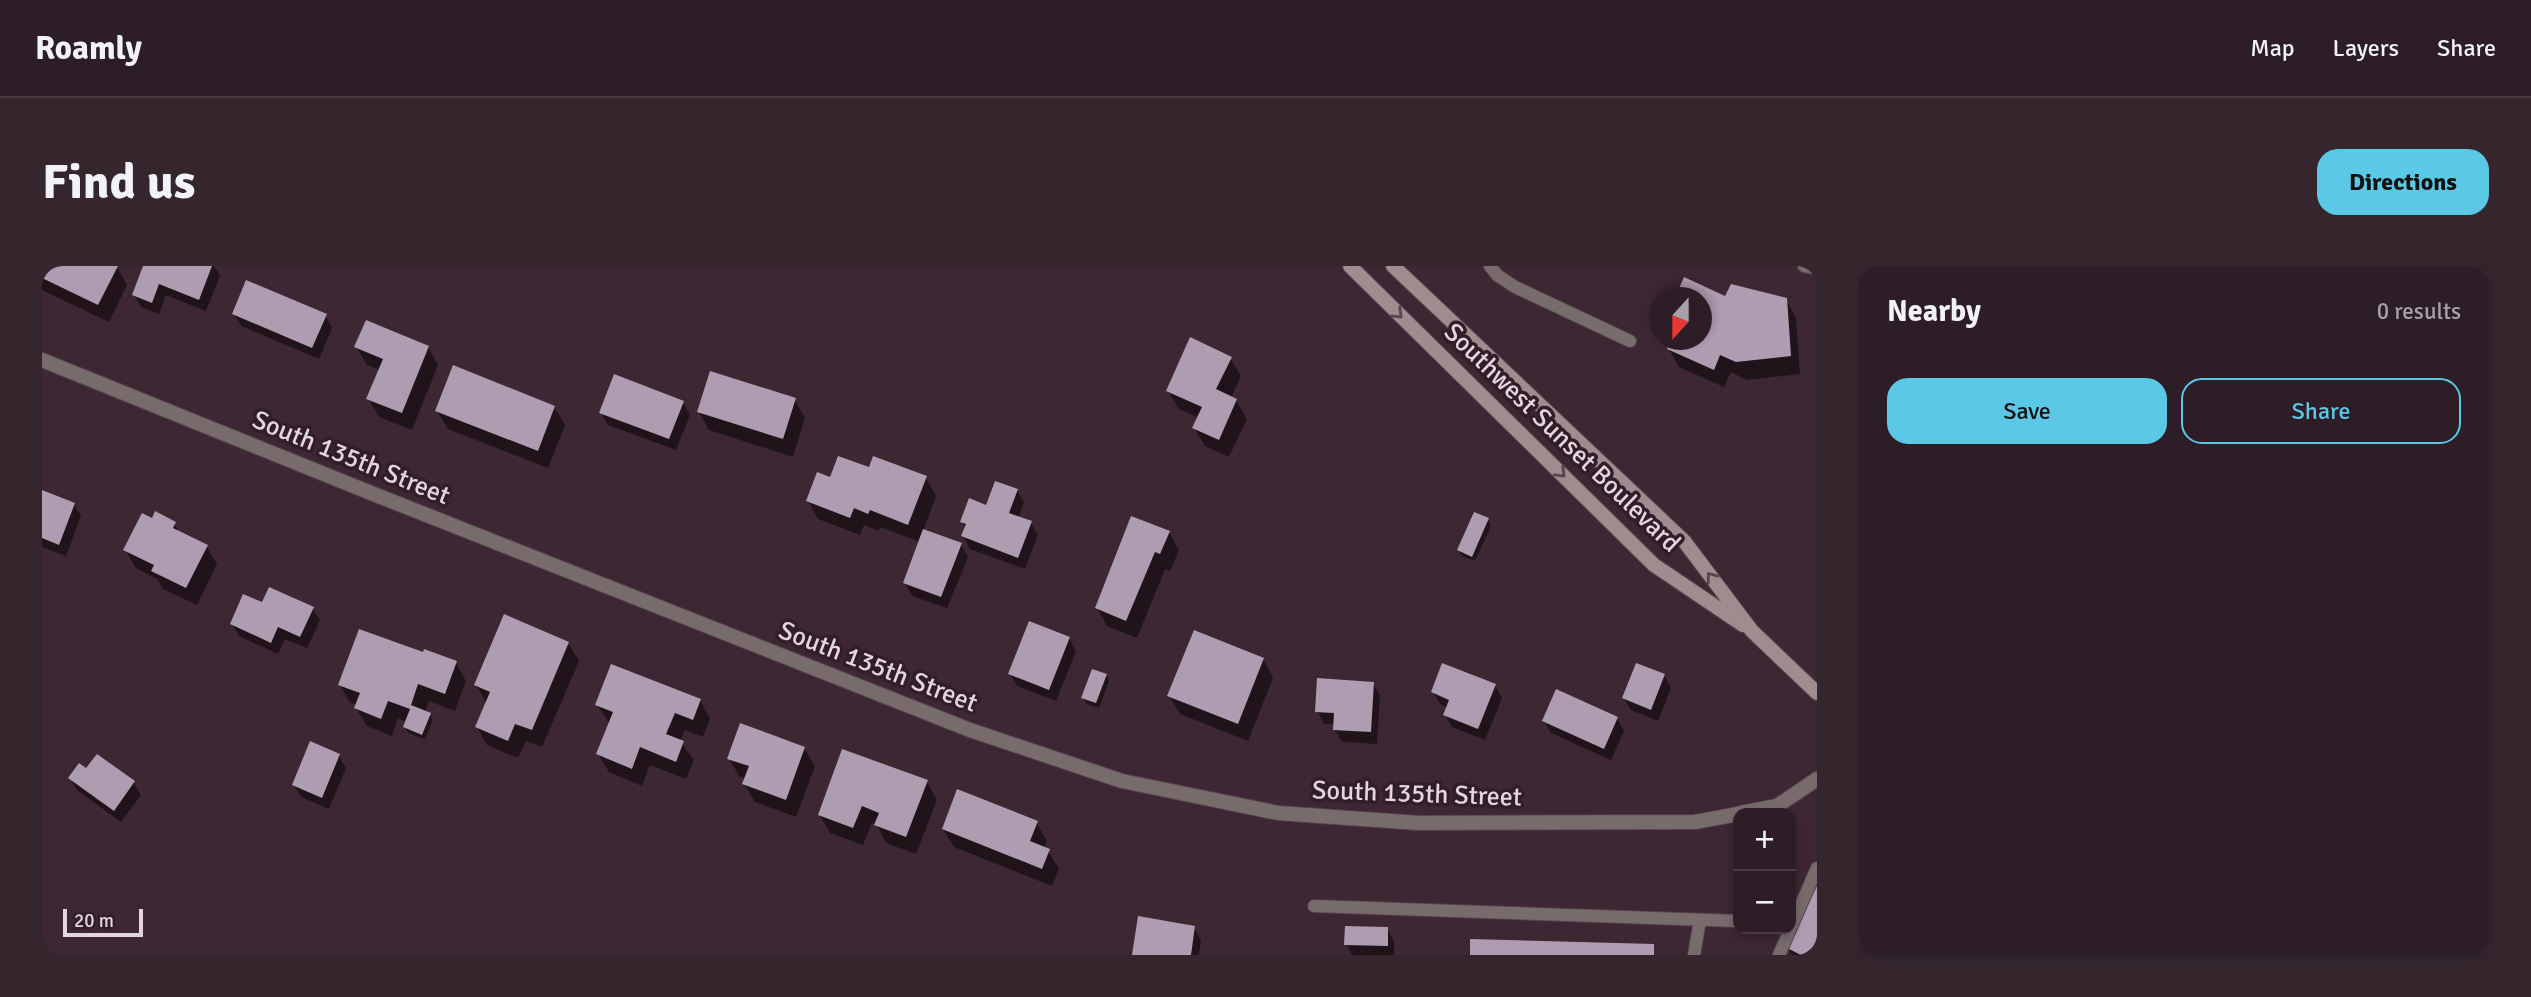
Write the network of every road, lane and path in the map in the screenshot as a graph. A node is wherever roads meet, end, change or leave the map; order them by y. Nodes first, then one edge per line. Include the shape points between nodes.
1 (1350, 266) edge
2 (1393, 266) edge
3 (1490, 266) edge
4 (1804, 266) edge
5 (1817, 268) edge
6 (1630, 341) dead end
7 (42, 360) edge
8 (1752, 631) junction
9 (1817, 693) edge
10 (1817, 779) edge
11 (1766, 808) edge
12 (1733, 814) edge
13 (1817, 868) edge
14 (1314, 906) dead end
15 (1700, 920) junction
16 (1733, 921) edge
17 (1694, 955) edge
18 (1780, 955) edge

1 -> 8 main road, Southwest Sunset Boulevard via 1654,565
8 -> 2 main road, Southwest Sunset Boulevard via 1684,541
3 - 6 lane via 1515,286
4 - 5 lane
7 - 12 street, South 135th Street via 970,730 1122,781 1278,813 1419,823 1695,822
8 - 9 main road, Southwest Sunset Boulevard
10 - 11 street, South 135th Street via 1777,806
13 - 18 lane
14 - 15 lane
15 - 16 lane
15 - 17 lane

